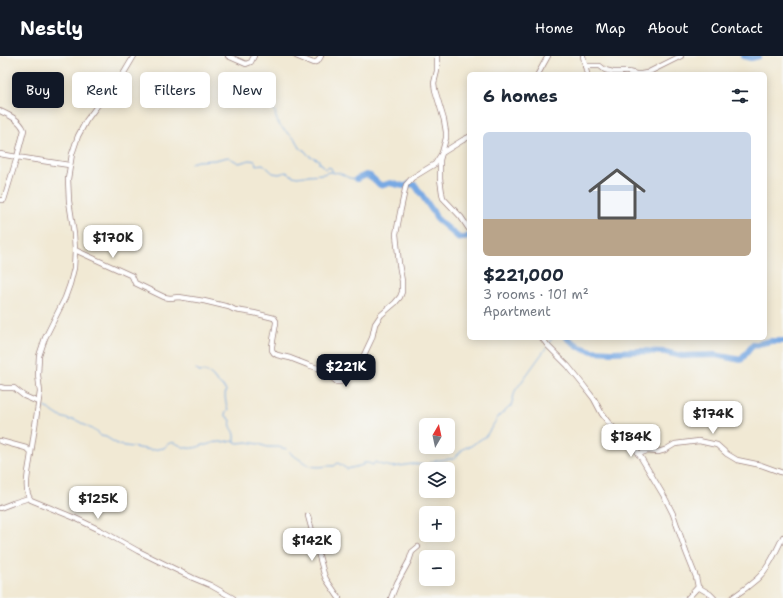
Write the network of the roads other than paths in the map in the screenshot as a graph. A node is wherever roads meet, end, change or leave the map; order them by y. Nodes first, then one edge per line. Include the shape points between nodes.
1 (134, 56) edge
2 (228, 56) edge
3 (254, 56) edge
4 (296, 56) edge
5 (321, 56) edge
6 (437, 56) edge
7 (548, 56) edge
8 (583, 56) edge
9 (681, 56) edge
10 (585, 66) junction
11 (539, 72) edge
12 (586, 72) edge
13 (613, 72) edge
14 (613, 72) edge
15 (628, 72) edge
16 (649, 72) edge
17 (0, 111) edge
18 (467, 138) edge
19 (442, 153) junction
20 (0, 154) edge
21 (17, 157) junction
22 (70, 165) junction
23 (0, 200) edge
24 (461, 217) junction
25 (467, 218) edge
26 (467, 226) edge
27 (75, 250) junction
28 (544, 340) edge
29 (0, 387) edge
30 (38, 402) junction
31 (0, 441) edge
32 (31, 453) junction
33 (638, 454) junction
34 (783, 473) edge
35 (29, 498) junction
36 (0, 508) edge
37 (308, 516) dead end
38 (783, 537) edge
39 (418, 547) dead end
40 (698, 587) junction
41 (233, 598) edge
42 (339, 598) edge
43 (391, 598) edge
44 (688, 598) edge
45 (714, 598) edge
46 (732, 598) edge

1 - 22 street via 115,88 86,121 78,136
2 - 3 street via 246,64 251,62
4 - 5 street via 313,63
6 - 19 street via 434,83 446,132
7 - 11 street
8 - 10 street
9 - 16 street
10 - 12 street
10 - 13 street via 600,66
14 - 15 street
17 - 21 street via 12,117 24,130
18 - 19 street
19 - 24 street via 440,169 443,198
19 - 27 street via 435,164 412,178 406,185 396,234 402,286 400,297 381,315 375,324 364,355 340,382 321,368 274,353 274,318 204,301 164,297 135,283 132,276
20 - 21 street
21 - 22 street
21 - 23 street via 4,200
22 - 27 street via 68,188
24 - 25 street
24 - 26 street
27 - 30 street via 70,284 39,356
28 - 33 street via 584,386 608,422 630,439
29 - 30 street via 14,388
30 - 32 street
31 - 32 street via 26,448
32 - 35 street via 26,489
33 - 34 street via 647,451 658,452 675,444 699,441 717,445 737,460
33 - 40 street via 673,514
35 - 36 street
35 - 41 street via 102,531
37 - 42 street via 324,574
38 - 46 street via 758,578
39 - 43 street via 412,552
40 - 44 street
40 - 45 street

